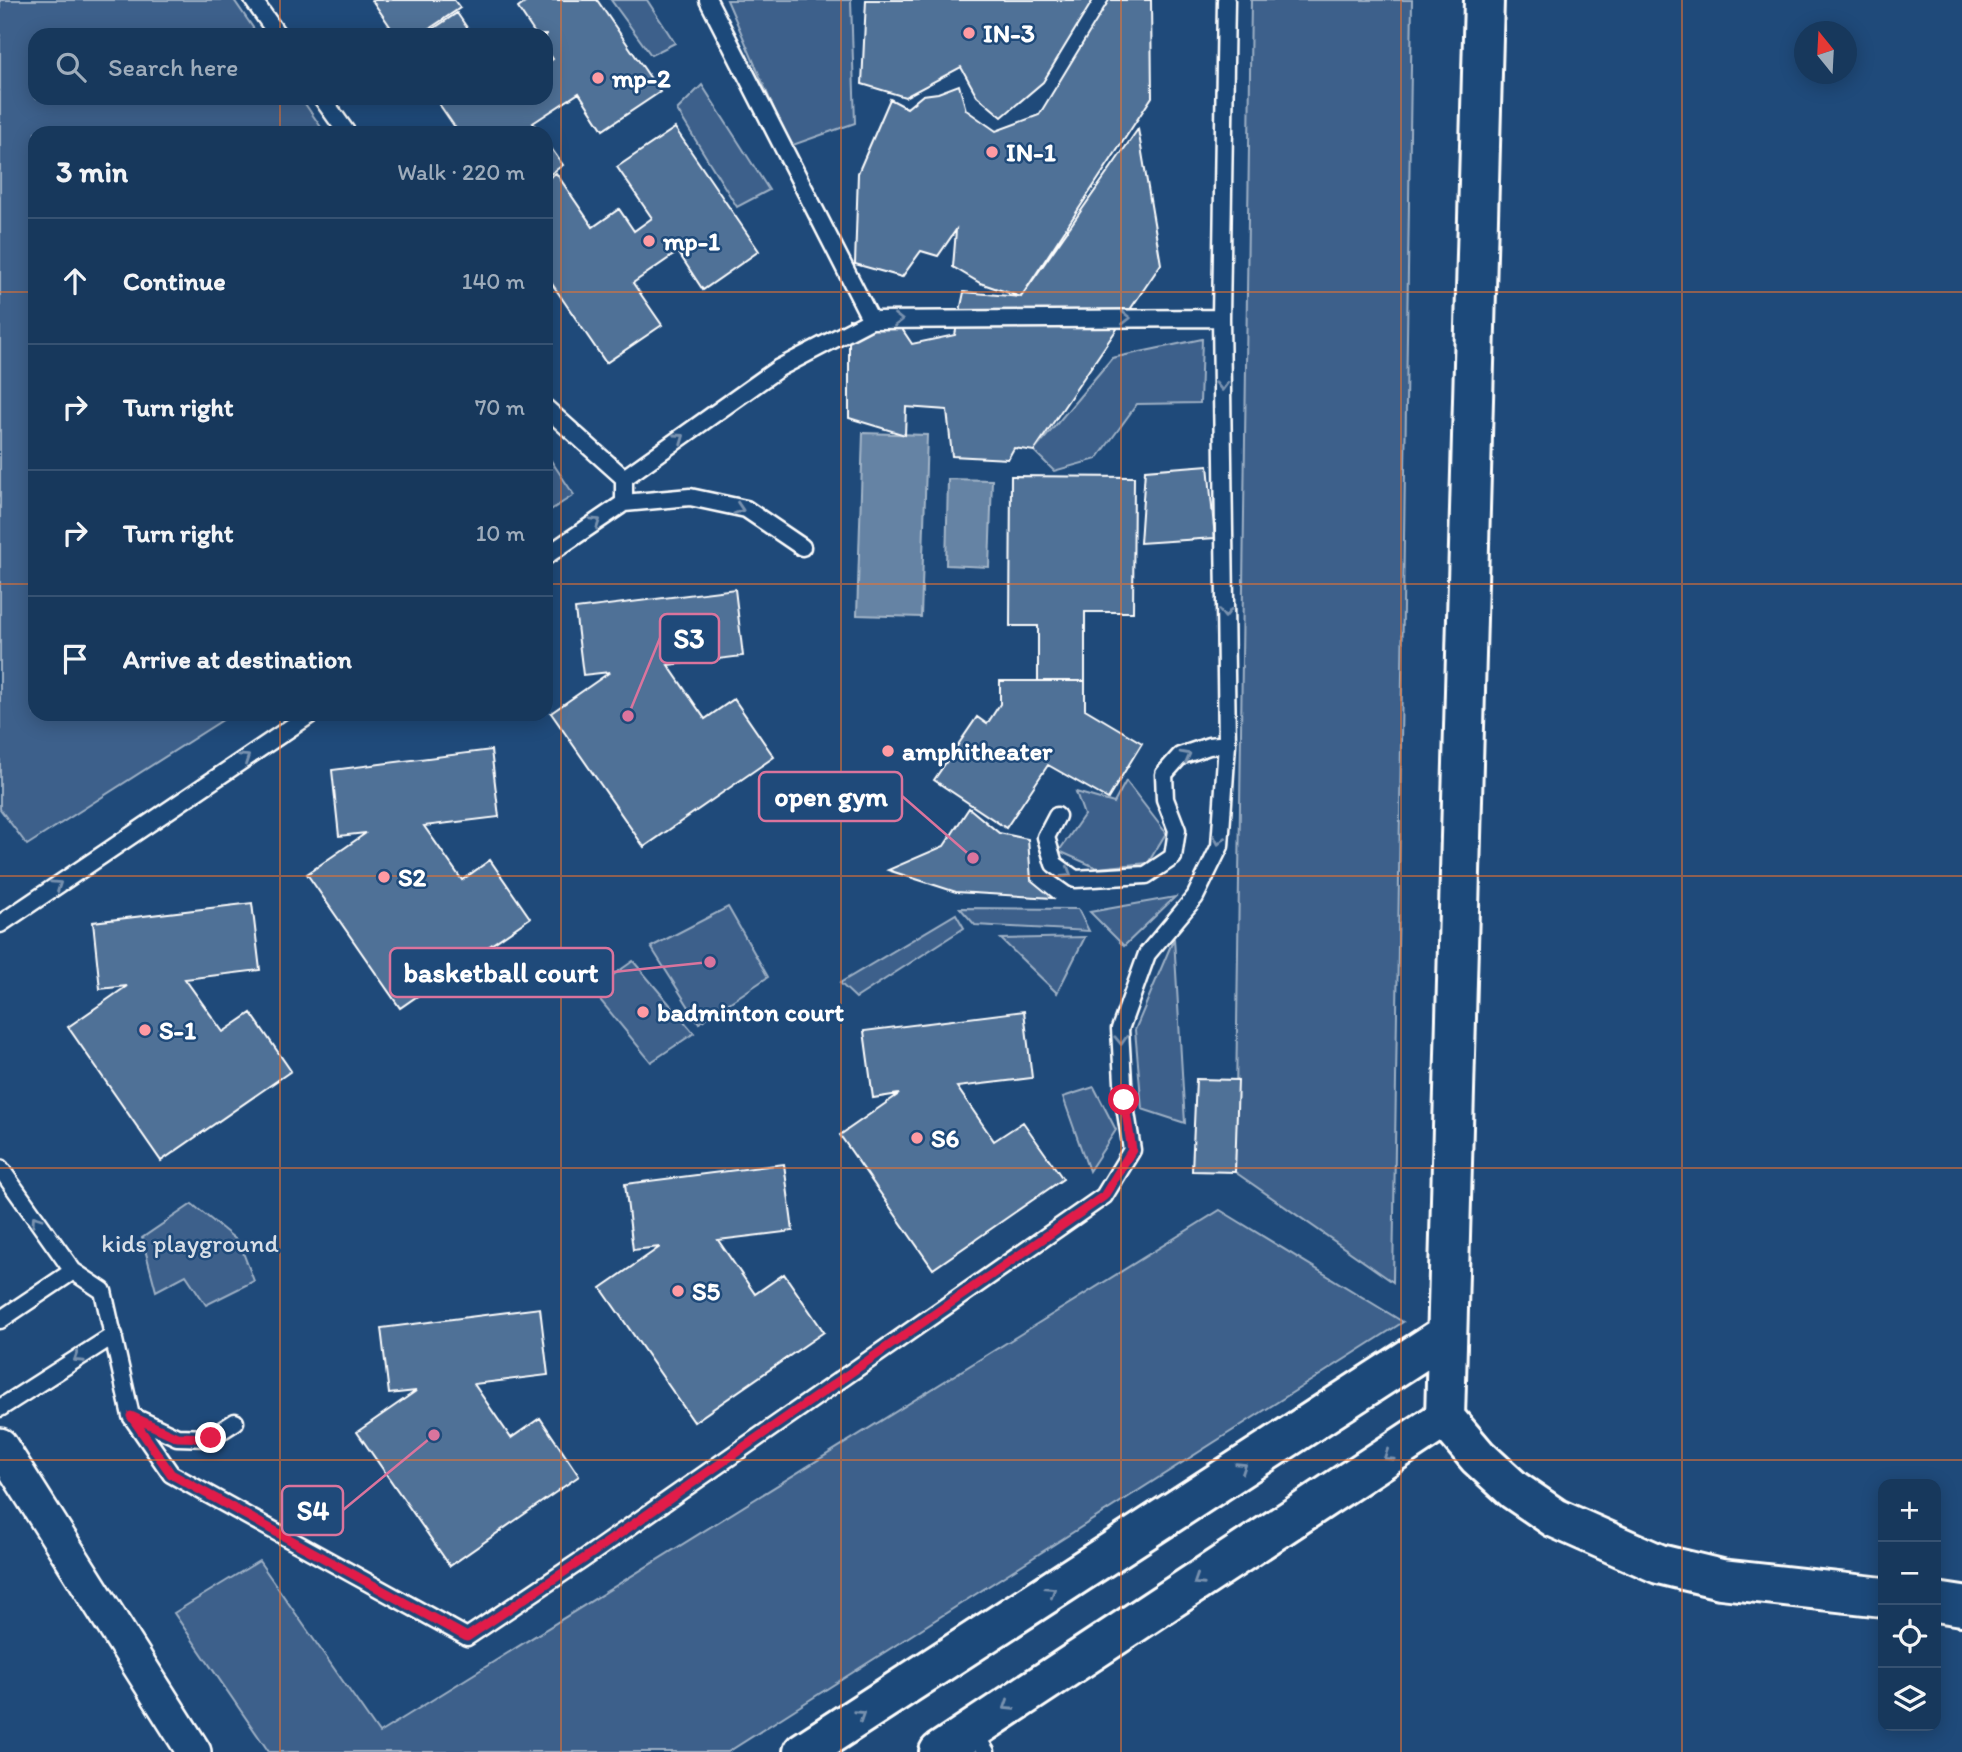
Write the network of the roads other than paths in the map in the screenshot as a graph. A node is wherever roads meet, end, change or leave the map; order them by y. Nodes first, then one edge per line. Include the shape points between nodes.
1 (253, 0) edge
2 (708, 0) edge
3 (1226, 0) edge
4 (1484, 0) edge
5 (273, 28) edge
6 (327, 105) edge
7 (342, 126) edge
8 (1222, 318) junction
9 (871, 320) junction
10 (553, 414) edge
11 (624, 478) junction
12 (624, 503) junction
13 (802, 547) dead end
14 (553, 551) edge
15 (301, 721) edge
16 (1227, 744) junction
17 (1057, 816) dead end
18 (0, 924) edge
19 (0, 1168) edge
20 (73, 1271) junction
21 (0, 1320) edge
22 (114, 1335) junction
23 (1447, 1335) junction
24 (0, 1408) edge
25 (131, 1416) junction
26 (1445, 1418) junction
27 (235, 1422) dead end
28 (0, 1445) edge
29 (1878, 1596) edge
30 (1941, 1603) edge
31 (1962, 1606) edge
32 (979, 1741) edge
33 (194, 1752) edge
34 (803, 1752) edge
35 (939, 1752) edge

1 - 5 lane
2 - 9 lane
3 - 8 lane
4 - 23 street
6 - 7 lane
9 -> 8 lane
8 -> 16 lane
11 -> 9 lane via 779,368
10 - 11 lane
11 - 12 lane
12 -> 13 lane via 690,497 746,509
14 -> 12 lane
18 -> 15 lane
17 -> 16 lane via 1046,837 1055,864 1075,879 1146,875 1173,857 1177,830 1165,799 1164,774 1180,756
16 -> 25 lane via 1220,846 1195,897 1147,954 1120,1029 1132,1150 1104,1196 467,1637 171,1474
20 -> 19 lane
20 - 21 lane
20 - 22 lane via 103,1291
22 -> 24 lane
22 - 25 lane
23 - 26 street
34 -> 23 street
25 - 27 lane via 177,1437 211,1438
26 - 29 street via 1514,1490 1556,1518 1658,1564 1721,1579
26 -> 32 street
28 - 33 street
30 - 31 street
32 - 35 street

